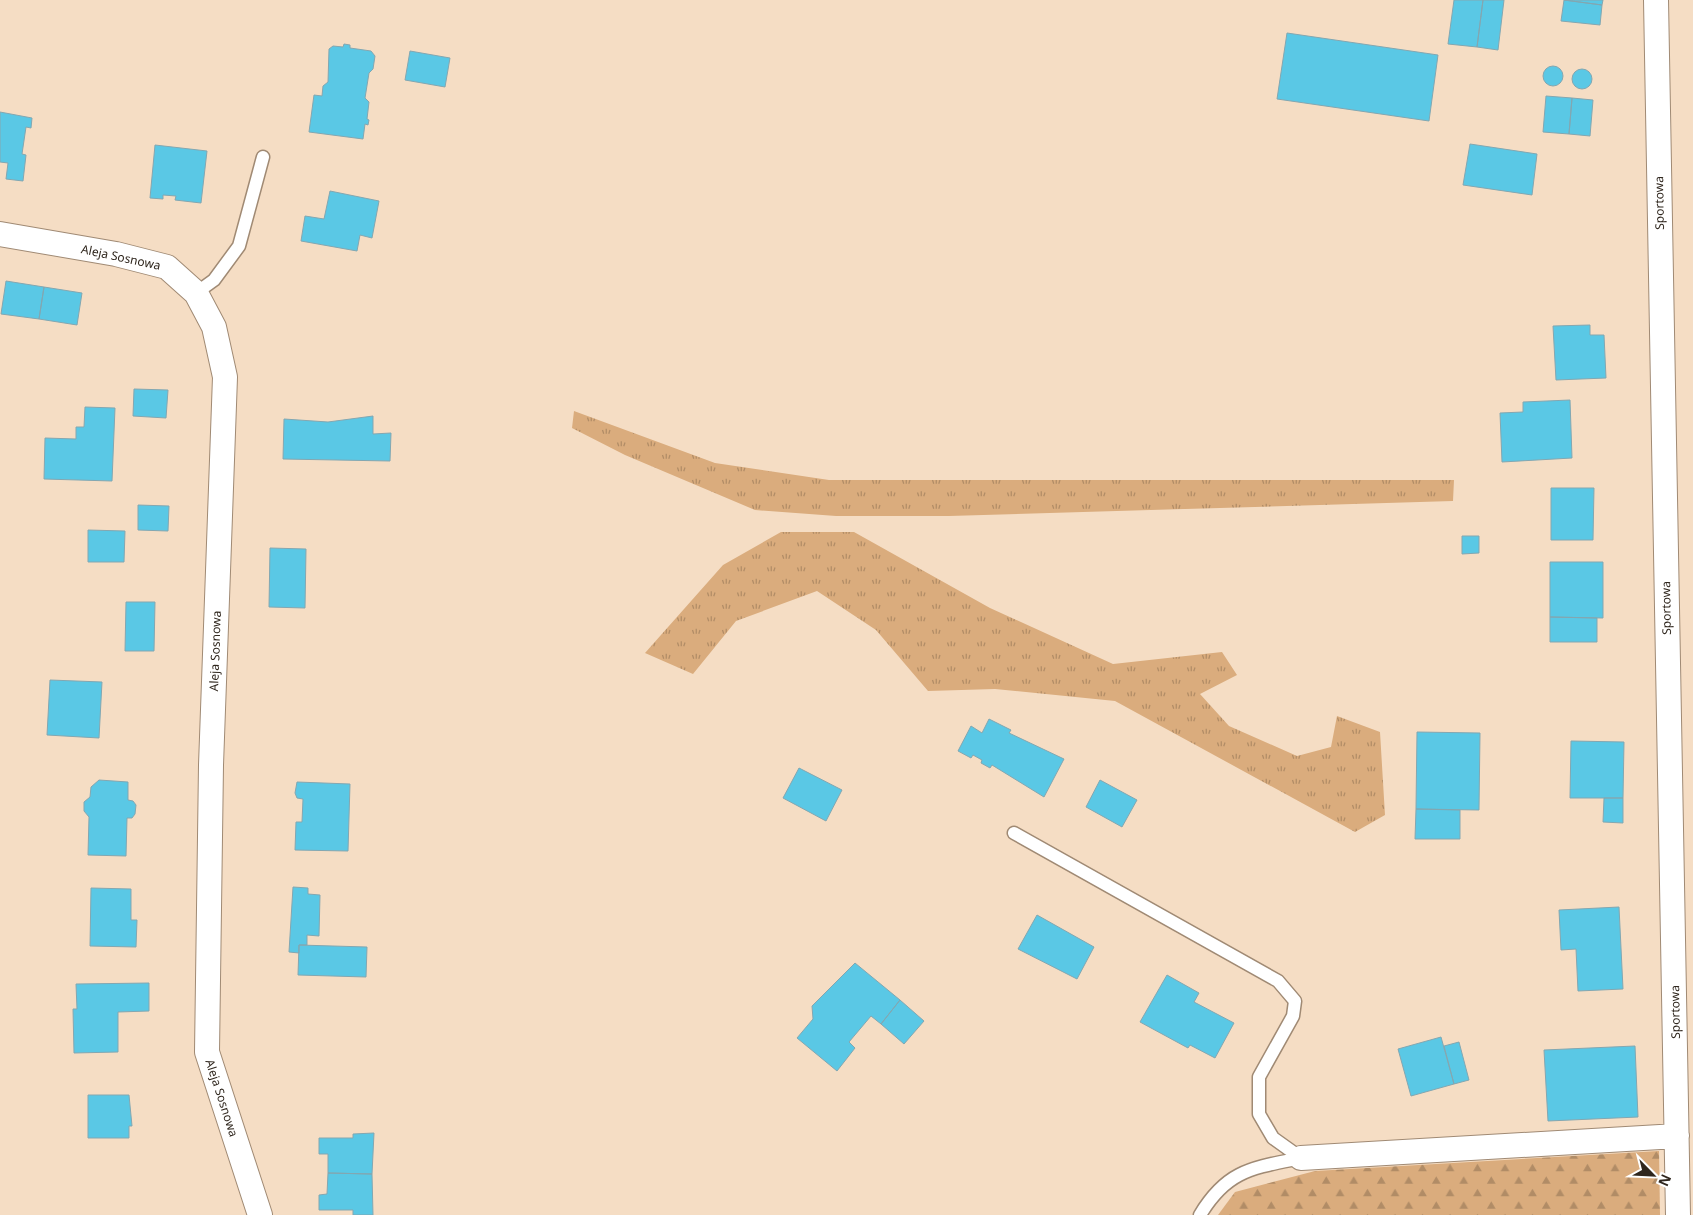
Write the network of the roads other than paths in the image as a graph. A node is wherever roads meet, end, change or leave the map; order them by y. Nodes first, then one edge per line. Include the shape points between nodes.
1 (1656, 0) edge
2 (263, 157) dead end
3 (0, 234) edge
4 (196, 293) junction
5 (1014, 833) dead end
6 (1677, 1136) junction
7 (1301, 1158) junction
8 (1685, 1164) edge
9 (260, 1215) edge
10 (1200, 1215) edge
11 (1678, 1215) edge

1 - 6 street, Sportowa
2 - 4 lane via 239,246 214,280
3 - 4 street, Aleja Sosnowa via 116,254 167,267
4 - 9 street, Aleja Sosnowa via 214,327 226,377 211,765 207,1052
5 - 7 lane via 1278,981 1295,1001 1293,1016 1260,1077 1259,1114 1273,1138
6 - 7 street
6 - 8 street, Sportowa
7 - 10 lane via 1249,1168 1211,1196
8 - 11 street, Sportowa

